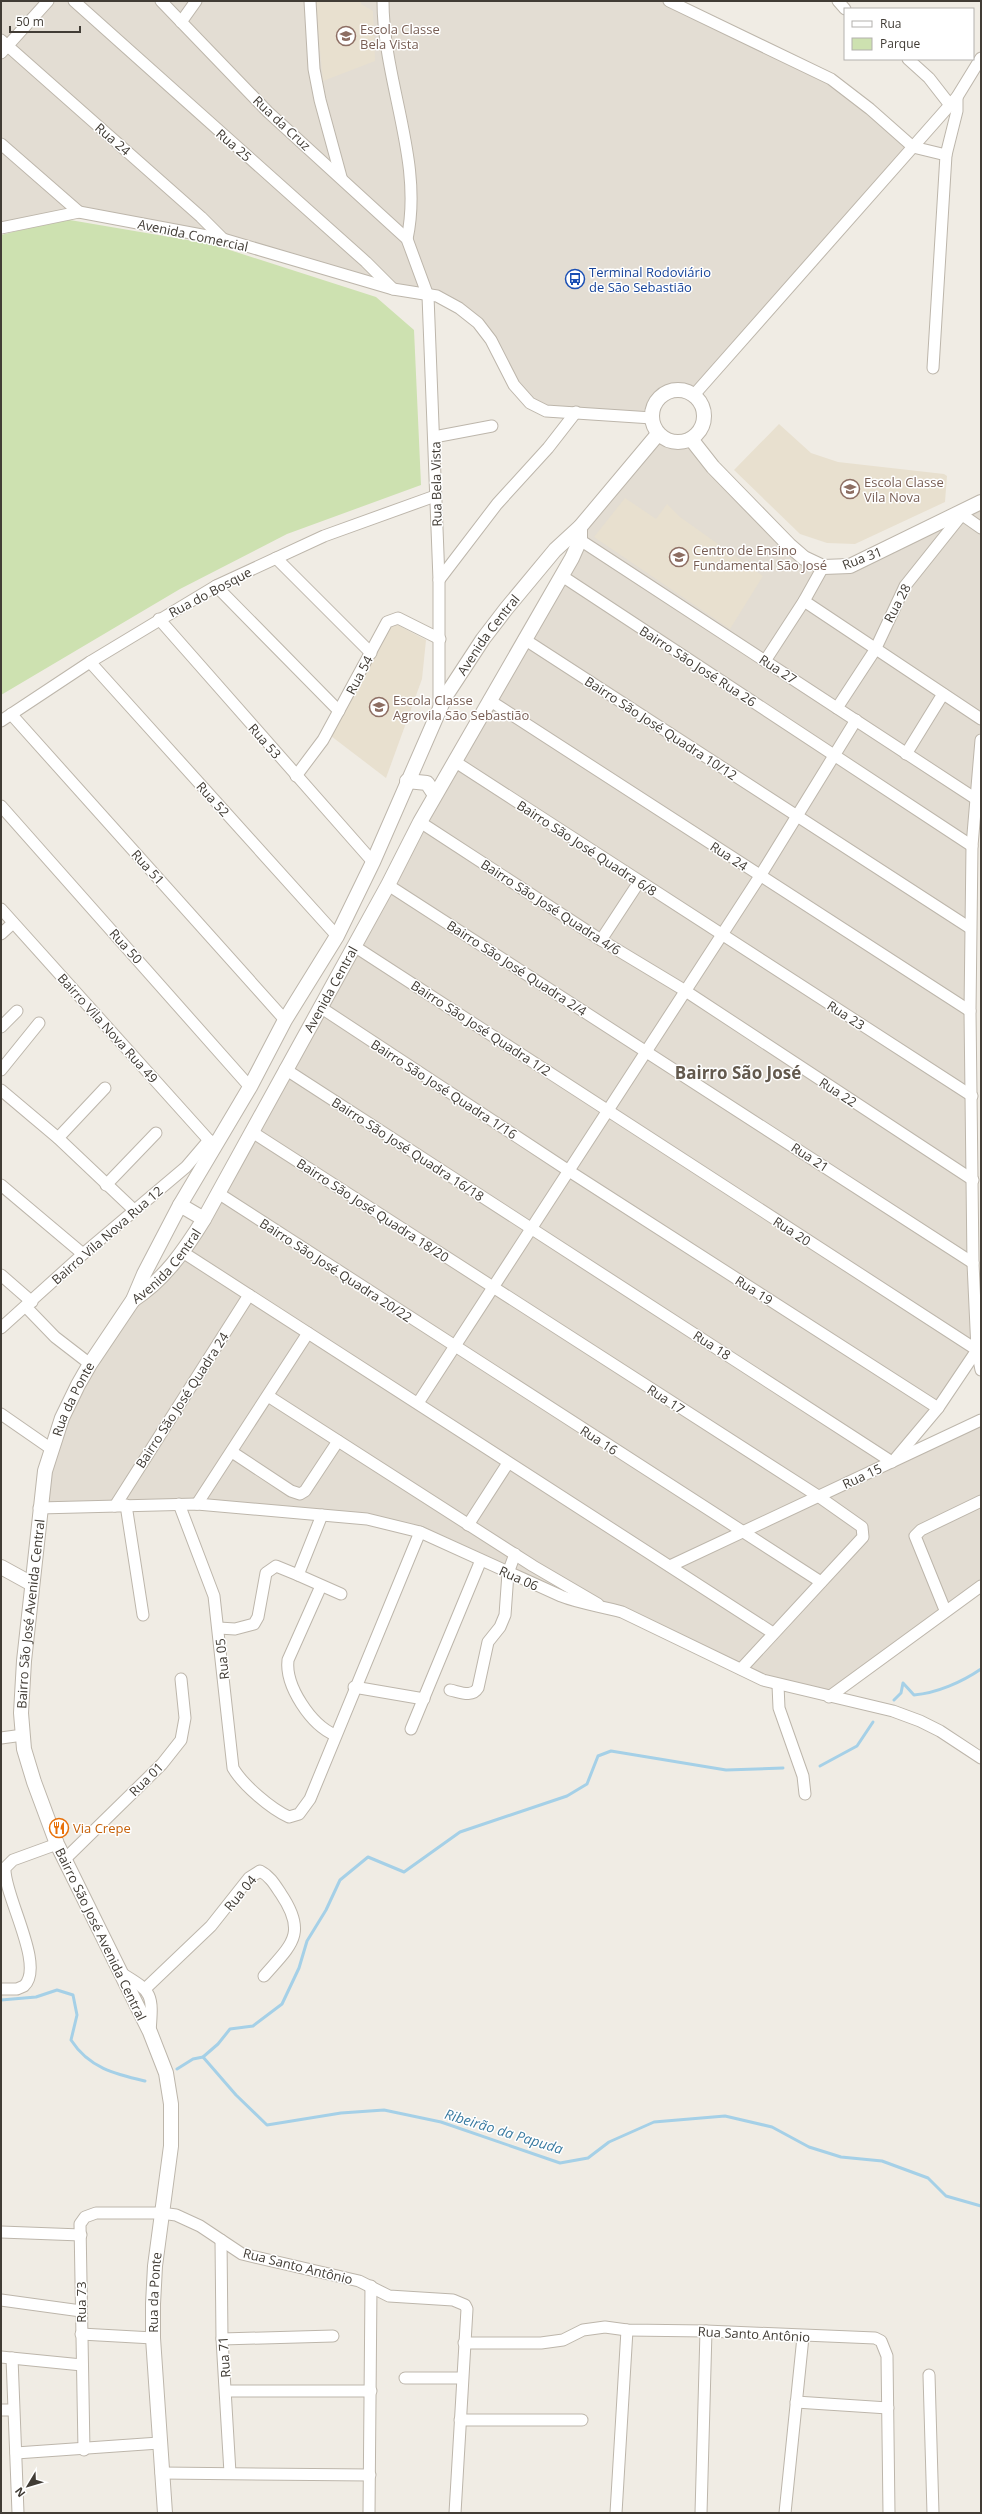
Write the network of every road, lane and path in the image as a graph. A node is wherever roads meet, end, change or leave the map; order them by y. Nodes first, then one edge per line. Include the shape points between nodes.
1 (48, 1) edge
2 (74, 1) edge
3 (162, 1) edge
4 (196, 1) edge
5 (310, 1) edge
6 (383, 1) edge
7 (668, 1) edge
8 (181, 22) junction
9 (3, 46) edge
10 (981, 58) edge
11 (909, 60) edge
12 (954, 101) junction
13 (1, 144) edge
14 (913, 148) junction
15 (946, 155) junction
16 (342, 178) junction
17 (79, 212) junction
18 (1, 228) edge
19 (223, 239) junction
20 (407, 240) junction
21 (393, 289) junction
22 (428, 296) junction
23 (933, 368) dead end
24 (694, 396) junction
25 (576, 412) junction
26 (652, 418) junction
27 (492, 426) dead end
28 (658, 434) junction
29 (434, 437) junction
30 (691, 439) junction
31 (435, 496) junction
32 (971, 508) edge
33 (981, 528) edge
34 (580, 534) junction
35 (276, 558) junction
36 (823, 567) junction
37 (562, 576) junction
38 (439, 580) junction
39 (216, 586) junction
40 (804, 602) junction
41 (159, 619) junction
42 (440, 639) junction
43 (524, 639) junction
44 (875, 650) junction
45 (371, 653) junction
46 (765, 661) junction
47 (90, 662) junction
48 (439, 672) junction
49 (943, 694) junction
50 (445, 697) junction
51 (489, 700) junction
52 (837, 708) junction
53 (439, 710) junction
54 (339, 711) junction
55 (11, 714) junction
56 (981, 719) edge
57 (856, 720) junction
58 (1, 721) edge
59 (981, 740) edge
60 (906, 754) junction
61 (835, 756) junction
62 (454, 761) junction
63 (414, 765) junction
64 (296, 776) junction
65 (407, 781) junction
66 (443, 781) junction
67 (435, 795) junction
68 (976, 799) junction
69 (1, 806) edge
70 (798, 816) junction
71 (420, 822) junction
72 (972, 846) junction
73 (373, 862) junction
74 (760, 876) junction
75 (638, 882) junction
76 (388, 885) junction
77 (1, 909) edge
78 (13, 923) junction
79 (970, 928) junction
80 (1, 934) edge
81 (720, 934) junction
82 (337, 936) junction
83 (601, 940) junction
84 (354, 946) junction
85 (684, 990) junction
86 (320, 1007) junction
87 (17, 1011) dead end
88 (970, 1011) junction
89 (285, 1020) junction
90 (39, 1024) dead end
91 (1, 1026) edge
92 (647, 1051) junction
93 (1, 1070) edge
94 (285, 1070) junction
95 (250, 1087) junction
96 (105, 1088) dead end
97 (1, 1090) edge
98 (972, 1096) junction
99 (608, 1111) junction
100 (252, 1132) junction
101 (156, 1133) dead end
102 (58, 1138) junction
103 (212, 1144) junction
104 (569, 1171) junction
105 (973, 1180) junction
106 (1, 1185) edge
107 (106, 1185) junction
108 (218, 1193) junction
109 (180, 1205) junction
110 (134, 1210) junction
111 (204, 1219) junction
112 (532, 1228) junction
113 (184, 1253) junction
114 (83, 1254) junction
115 (973, 1263) junction
116 (1, 1275) edge
117 (493, 1287) junction
118 (249, 1295) junction
119 (133, 1300) junction
120 (29, 1304) junction
121 (1, 1328) edge
122 (308, 1333) junction
123 (454, 1347) junction
124 (977, 1350) junction
125 (90, 1364) junction
126 (981, 1370) edge
127 (268, 1396) junction
128 (418, 1403) junction
129 (938, 1408) junction
130 (4, 1420) edge
131 (981, 1420) edge
132 (338, 1441) junction
133 (50, 1448) junction
134 (232, 1452) junction
135 (892, 1462) junction
136 (508, 1463) junction
137 (818, 1496) junction
138 (981, 1501) edge
139 (179, 1504) junction
140 (197, 1504) junction
141 (126, 1505) junction
142 (114, 1506) junction
143 (39, 1508) junction
144 (322, 1515) junction
145 (468, 1525) junction
146 (420, 1532) junction
147 (743, 1532) junction
148 (515, 1554) junction
149 (481, 1560) junction
150 (670, 1566) junction
151 (1, 1567) edge
152 (508, 1573) junction
153 (298, 1574) junction
154 (821, 1582) junction
155 (32, 1584) junction
156 (321, 1586) junction
157 (981, 1586) edge
158 (341, 1594) dead end
159 (600, 1606) junction
160 (945, 1610) junction
161 (143, 1615) dead end
162 (219, 1628) junction
163 (773, 1633) junction
164 (741, 1669) junction
165 (182, 1679) dead end
166 (778, 1685) junction
167 (354, 1687) junction
168 (450, 1690) dead end
169 (829, 1697) junction
170 (424, 1699) junction
171 (411, 1729) dead end
172 (23, 1735) junction
173 (335, 1735) junction
174 (1, 1738) edge
175 (981, 1758) edge
176 (805, 1794) dead end
177 (57, 1844) junction
178 (64, 1860) junction
179 (121, 1973) junction
180 (264, 1976) dead end
181 (146, 1988) junction
182 (1, 1989) edge
183 (150, 2032) junction
184 (166, 2073) joint
185 (161, 2213) junction
186 (1, 2232) edge
187 (81, 2235) junction
188 (221, 2240) junction
189 (371, 2286) junction
190 (1, 2300) edge
191 (81, 2311) junction
192 (627, 2330) junction
193 (706, 2331) junction
194 (81, 2334) junction
195 (333, 2336) dead end
196 (803, 2337) junction
197 (153, 2338) junction
198 (222, 2339) junction
199 (464, 2343) junction
200 (6, 2357) edge
201 (82, 2365) junction
202 (929, 2375) dead end
203 (405, 2378) dead end
204 (462, 2378) junction
205 (226, 2391) junction
206 (371, 2391) junction
207 (796, 2402) junction
208 (888, 2408) junction
209 (1, 2410) edge
210 (13, 2410) junction
211 (460, 2420) junction
212 (582, 2420) dead end
213 (159, 2444) junction
214 (84, 2450) junction
215 (16, 2453) junction
216 (230, 2473) junction
217 (161, 2474) junction
218 (370, 2475) junction
219 (18, 2513) edge
220 (165, 2513) edge
221 (369, 2513) edge
222 (455, 2513) edge
223 (616, 2513) edge
224 (701, 2513) edge
225 (785, 2513) edge
226 (889, 2513) edge
227 (933, 2513) edge

1 - 9 street
2 - 21 street, Rua 25 via 350,247
3 - 8 street, Rua da Cruz
4 - 8 street
5 - 16 street via 314,69
6 - 20 street via 386,46 412,181 411,220
7 - 14 street via 831,79 870,109
8 - 16 street, Rua da Cruz via 268,112
9 - 19 street, Rua 24 via 201,217
10 - 12 street
11 - 12 street
12 - 14 street
12 - 15 street via 957,111
13 - 17 street
14 - 15 street
14 - 24 street
15 - 23 street
16 - 20 street, Rua da Cruz
17 - 18 street, Avenida Comercial
17 - 19 street, Avenida Comercial
19 - 21 street, Avenida Comercial
20 - 22 street, Rua Bela Vista
21 - 22 street, Avenida Comercial
22 - 25 street, Avenida Comercial via 447,300 478,323 491,340 514,385 530,404 546,411
22 - 29 street, Rua Bela Vista
24 - 26 street via 682,390 669,392 655,403
24 - 30 street via 703,409 704,417 700,430
25 - 26 street, Avenida Comercial
25 - 38 street via 548,448 497,504
26 - 28 street
27 - 29 street
28 - 30 street via 674,442
28 - 34 street, Avenida Central
29 - 31 street, Rua Bela Vista
30 - 36 street, Rua 31 via 722,477 789,545 804,558
31 - 35 street, Rua do Bosque via 324,536
31 - 38 street, Rua Bela Vista
32 - 33 street
32 - 36 street, Rua 31 via 850,566
32 - 44 street, Rua 28 via 904,586
34 - 37 street, Avenida Central
34 - 46 street, Rua 27
34 - 50 street, Avenida Central via 554,550 482,639
35 - 39 street, Rua do Bosque
35 - 45 street
36 - 40 street
37 - 43 street, Avenida Central
37 - 61 street, Bairro São José Rua 26
38 - 42 street, Rua Bela Vista
39 - 41 street, Rua do Bosque
39 - 54 street
40 - 44 street
40 - 46 street
41 - 47 street, Rua do Bosque
41 - 64 street, Rua 53
42 - 45 street, Rua 54 via 393,618 385,624
42 - 48 street, Rua Bela Vista
43 - 51 street, Avenida Central
43 - 70 street, Bairro São José Quadra 10/12
44 - 49 street
44 - 52 street, Rua 28
45 - 54 street, Rua 54
46 - 52 street, Rua 27
47 - 55 street, Rua do Bosque
47 - 82 street, Rua 52
48 - 50 street
48 - 53 street
49 - 56 street
49 - 60 street
50 - 53 street, Avenida Central
51 - 62 street, Avenida Central
51 - 74 street, Rua 24
52 - 57 street, Rua 27
53 - 63 street, Avenida Central
54 - 64 street, Rua 54 via 323,740
55 - 58 street, Rua do Bosque
55 - 89 street, Rua 51
57 - 60 street, Rua 27
57 - 61 street
59 - 68 street
60 - 68 street, Rua 27
61 - 70 street
61 - 72 street, Bairro São José Rua 26
62 - 66 street, Avenida Central
62 - 75 street, Bairro São José Quadra 6/8
63 - 65 street, Avenida Central
63 - 66 street via 427,778
64 - 73 street, Rua 53
65 - 67 street via 427,783
65 - 73 street, Avenida Central
66 - 67 street, Avenida Central
67 - 71 street, Avenida Central
68 - 72 street
69 - 95 street, Rua 50
70 - 74 street
70 - 79 street
71 - 76 street, Avenida Central
71 - 83 street, Bairro São José Quadra 4/6
72 - 79 street
73 - 82 street, Avenida Central
74 - 81 street
74 - 88 street, Rua 24
75 - 81 street, Bairro São José Quadra 6/8
75 - 83 street
76 - 84 street, Avenida Central
76 - 92 street, Bairro São José Quadra 2/4
77 - 78 street, Bairro Vila Nova Rua 49
78 - 80 street
78 - 103 street, Bairro Vila Nova Rua 49
79 - 88 street
81 - 85 street
81 - 98 street, Rua 23
82 - 89 street, Avenida Central
83 - 85 street, Bairro São José Quadra 4/6
84 - 86 street, Avenida Central
84 - 99 street, Bairro São José Quadra 1/2
85 - 92 street
85 - 105 street, Rua 22
86 - 94 street, Avenida Central
86 - 104 street, Bairro São José Quadra 1/16
87 - 91 street
88 - 98 street
89 - 95 street, Avenida Central
90 - 93 street
92 - 99 street
92 - 115 street, Rua 21
94 - 100 street, Avenida Central
94 - 112 street, Bairro São José Quadra 16/18
95 - 103 street, Avenida Central
96 - 102 street
97 - 102 street
98 - 105 street
99 - 104 street
99 - 124 street, Rua 20
100 - 108 street, Avenida Central
100 - 117 street, Bairro São José Quadra 18/20
101 - 107 street
102 - 107 street
103 - 109 street, Avenida Central
103 - 110 street, Bairro Vila Nova Rua 12
104 - 112 street
104 - 129 street, Rua 19
105 - 115 street
106 - 114 street
107 - 110 street
108 - 111 street, Avenida Central
108 - 123 street, Bairro São José Quadra 20/22
109 - 111 street
109 - 119 street, Avenida Central
110 - 114 street, Bairro Vila Nova Rua 12
111 - 113 street, Avenida Central
112 - 117 street
112 - 135 street, Rua 18
113 - 118 street
113 - 119 street, Avenida Central
114 - 120 street, Bairro Vila Nova Rua 12
115 - 124 street
116 - 120 street
117 - 123 street
117 - 137 street, Rua 17
118 - 122 street
118 - 142 street, Bairro São José Quadra 24
119 - 125 street, Rua da Ponte
120 - 121 street, Bairro Vila Nova Rua 12
120 - 125 street via 55,1337
122 - 127 street
122 - 128 street
123 - 128 street
123 - 147 street, Rua 16
124 - 126 street
124 - 129 street
125 - 133 street, Rua da Ponte via 62,1418
127 - 132 street
127 - 134 street
128 - 136 street
129 - 135 street
130 - 133 street
131 - 135 street, Rua 15
132 - 134 street via 305,1491 300,1494 291,1491
132 - 145 street
133 - 143 street, Rua da Ponte
134 - 140 street
135 - 137 street, Rua 15
136 - 145 street
136 - 150 street
137 - 147 street, Rua 15
137 - 154 street, Rua 17 via 862,1527 864,1537
138 - 160 street via 921,1530 915,1536
139 - 140 street, Rua 06
139 - 141 street, Rua 06
139 - 162 street, Rua 05 via 208,1577
140 - 144 street, Rua 06
141 - 142 street, Rua 06
141 - 161 street
142 - 143 street, Rua 06
143 - 155 street, Bairro São José Avenida Central
144 - 146 street, Rua 06 via 368,1519
144 - 153 street
145 - 148 street
146 - 149 street, Rua 06
146 - 167 street
147 - 150 street, Rua 15
147 - 154 street, Rua 16
148 - 152 street
148 - 159 street
149 - 152 street, Rua 06
149 - 170 street
150 - 163 street
151 - 155 street
152 - 159 street, Rua 06 via 580,1604
152 - 168 street via 504,1615 500,1627 488,1642 478,1688 469,1694
153 - 156 street
153 - 162 street via 280,1567 272,1567 264,1578 255,1623 251,1626
154 - 163 street
155 - 172 street, Bairro São José Avenida Central via 23,1668
156 - 158 street
156 - 173 street via 288,1660 288,1669 292,1684 313,1720 320,1728
157 - 160 street
159 - 164 street, Rua 06 via 622,1612
160 - 169 street
162 - 173 street, Rua 05 via 233,1768 241,1780 289,1817 299,1814 310,1798
163 - 164 street
164 - 166 street, Rua 06
165 - 178 street, Rua 01 via 185,1726 178,1743 162,1764
166 - 169 street, Rua 06
166 - 176 street via 779,1708 803,1776
167 - 170 street
167 - 173 street
169 - 175 street, Rua 06 via 893,1711 920,1721
170 - 171 street
172 - 174 street
172 - 177 street, Bairro São José Avenida Central via 24,1749 34,1782
177 - 178 street, Bairro São José Avenida Central
177 - 182 street via 13,1860 5,1868 30,1968 29,1981 24,1986 17,1989
178 - 179 street, Bairro São José Avenida Central
179 - 181 street
179 - 183 street, Bairro São José Avenida Central
180 - 181 street, Rua 04 via 290,1946 295,1932 295,1922 293,1912 280,1891 260,1871 249,1878 210,1926
181 - 183 street via 151,2001
183 - 184 street, Bairro São José Avenida Central
184 - 185 street, Rua da Ponte via 171,2104 171,2146
185 - 187 street, Rua Santo Antônio via 89,2215 82,2220
185 - 188 street, Rua Santo Antônio via 188,2220
185 - 197 street, Rua da Ponte via 155,2266
186 - 187 street
187 - 191 street, Rua 73
188 - 189 street, Rua Santo Antônio via 242,2254 345,2277
188 - 198 street, Rua 71
189 - 199 street, Rua Santo Antônio via 389,2296 453,2300 465,2305 467,2309
189 - 206 street
190 - 191 street
191 - 194 street, Rua 73
192 - 193 street, Rua Santo Antônio
192 - 199 street, Rua Santo Antônio via 605,2327 583,2330 563,2340 541,2343
192 - 223 street
193 - 196 street, Rua Santo Antônio
193 - 224 street
194 - 197 street
194 - 201 street, Rua 73
195 - 198 street
196 - 207 street
196 - 208 street, Rua Santo Antônio via 867,2337 881,2341 887,2356
197 - 213 street, Rua da Ponte
198 - 205 street, Rua 71
199 - 204 street
200 - 201 street
200 - 210 street
201 - 214 street, Rua 73
202 - 227 street
203 - 204 street
204 - 211 street
205 - 206 street
205 - 216 street, Rua 71
206 - 218 street
207 - 208 street
207 - 225 street
208 - 226 street
209 - 210 street
210 - 215 street
211 - 212 street
211 - 222 street
213 - 214 street
213 - 217 street, Rua da Ponte
214 - 215 street
215 - 219 street
216 - 217 street
216 - 218 street
217 - 220 street, Rua da Ponte
218 - 221 street

